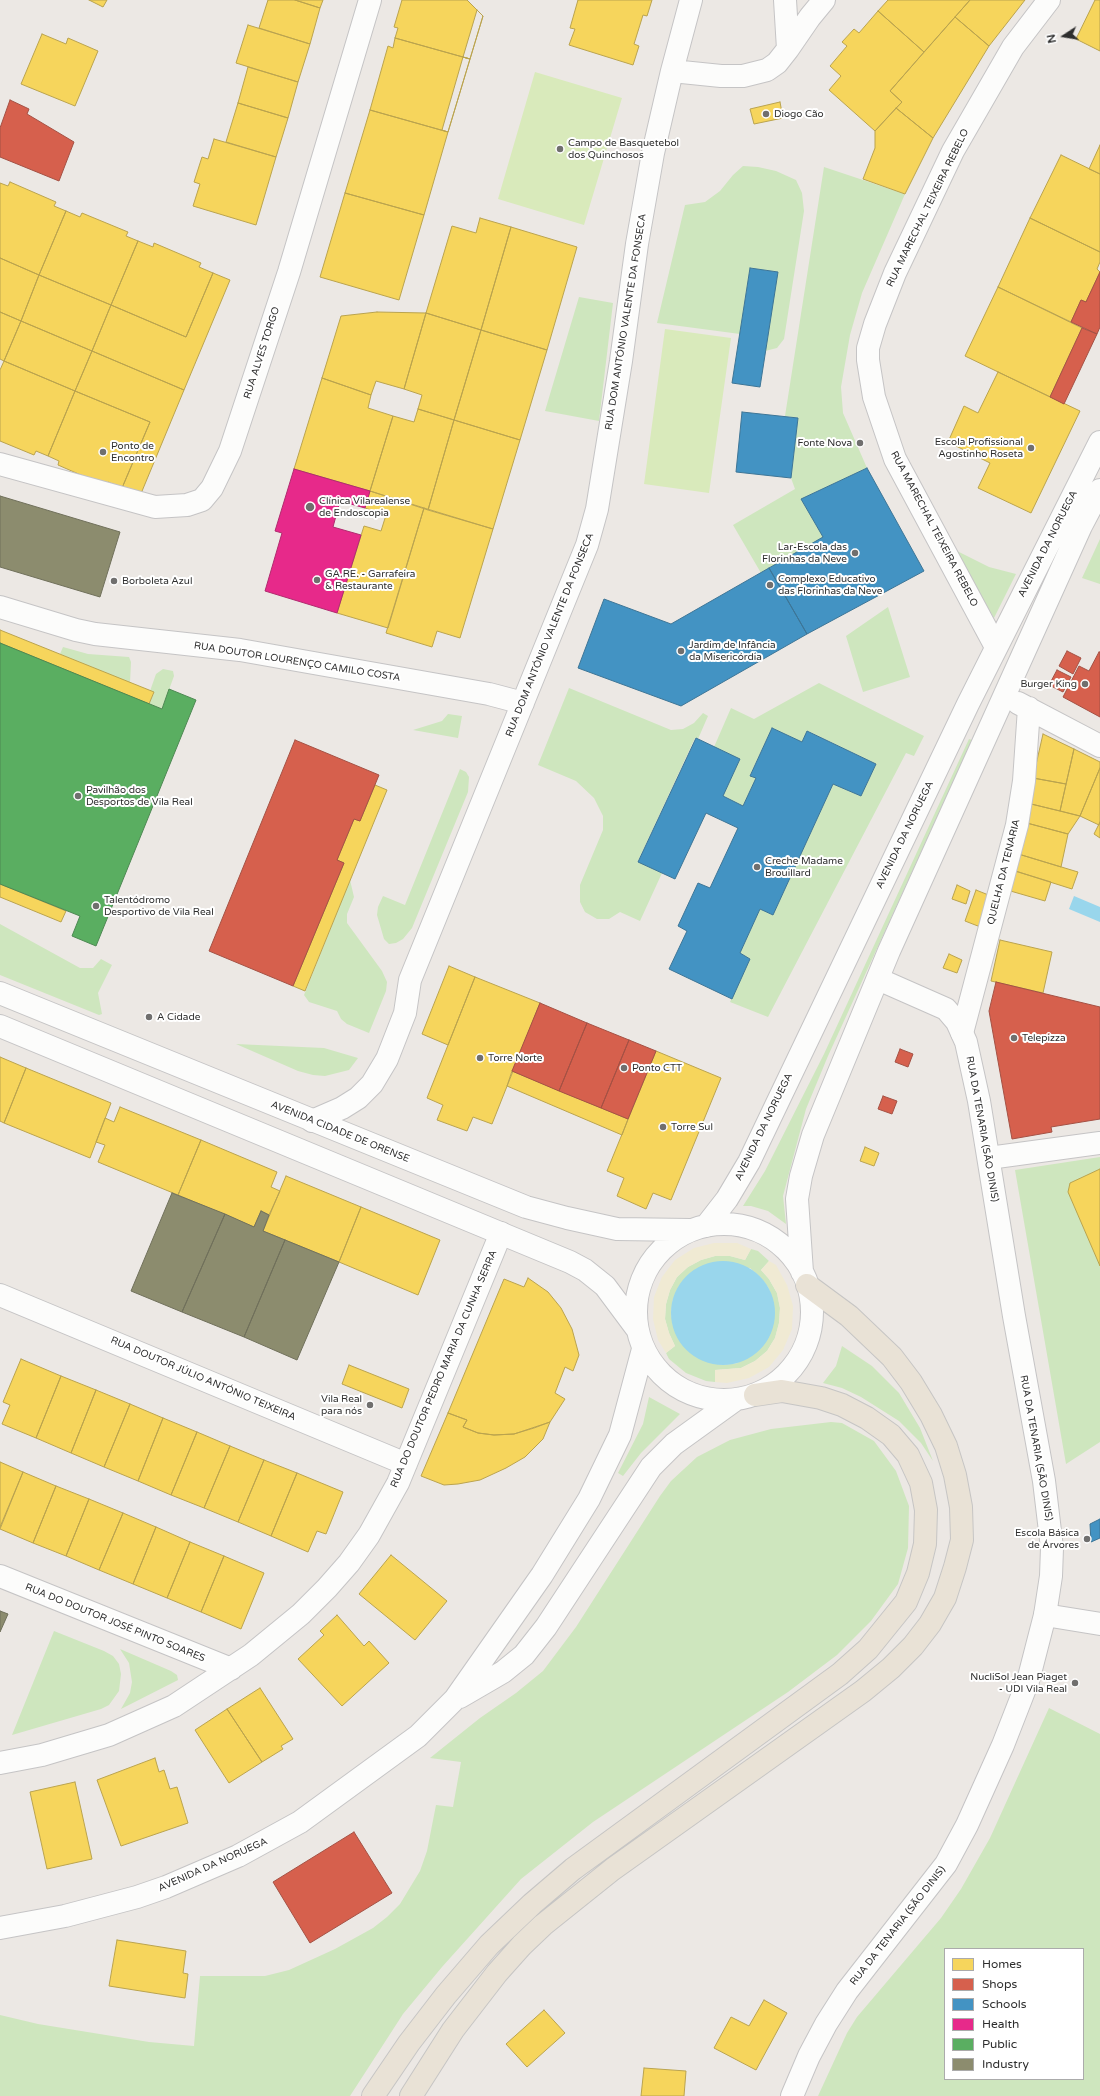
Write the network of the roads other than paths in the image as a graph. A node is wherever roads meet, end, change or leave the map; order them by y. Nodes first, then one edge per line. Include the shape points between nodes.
1 (370, 0) edge
2 (691, 0) edge
3 (785, 0) edge
4 (824, 0) edge
5 (1049, 0) edge
6 (788, 48) junction
7 (672, 71) junction
8 (1100, 442) edge
9 (0, 464) edge
10 (1100, 490) edge
11 (0, 607) edge
12 (996, 647) junction
13 (1004, 696) junction
14 (523, 703) junction
15 (1029, 708) junction
16 (1100, 746) edge
17 (878, 979) junction
18 (0, 993) edge
19 (0, 1026) edge
20 (962, 1032) junction
21 (312, 1121) junction
22 (1100, 1143) edge
23 (989, 1158) junction
24 (698, 1228) junction
25 (501, 1233) junction
26 (805, 1279) junction
27 (0, 1295) edge
28 (640, 1339) junction
29 (745, 1398) junction
30 (406, 1464) junction
31 (0, 1576) edge
32 (1045, 1615) junction
33 (1100, 1624) edge
34 (231, 1669) junction
35 (455, 1700) junction
36 (0, 1763) edge
37 (0, 1928) edge
38 (373, 2096) edge
39 (411, 2096) edge
40 (792, 2096) edge

1 - 9 street, RUA ALVES TORGO via 289,272 230,451 212,488 202,500 187,506 155,507
2 - 7 street, RUA DOM ANTÓNIO VALENTE DA FONSECA
3 - 6 street
4 - 6 street
5 - 12 street, RUA MARECHAL TEIXEIRA REBELO via 1013,47 957,145 895,273 868,348 874,397 895,459
6 - 7 street via 777,63 767,70 743,76
7 - 14 street, RUA DOM ANTÓNIO VALENTE DA FONSECA via 653,153 637,244 621,361 594,521 585,552
8 - 12 street, AVENIDA DA NORUEGA
10 - 13 street via 1081,526
11 - 14 street, RUA DOUTOR LOURENÇO CAMILO COSTA via 91,633 240,650 488,694
12 - 24 street, AVENIDA DA NORUEGA via 749,1162 727,1199
13 - 15 street
13 - 17 street
14 - 21 street, RUA DOM ANTÓNIO VALENTE DA FONSECA via 410,980 405,1013 378,1077 358,1098
15 - 16 street
15 - 20 street, QUELHA DA TENARIA via 1024,781 1017,825
17 - 20 street, RUA DA TENARIA (SÃO DINIS) via 946,1009
17 - 26 street via 804,1162 797,1210
18 - 21 street, AVENIDA CIDADE DE ORENSE
19 - 25 street
20 - 23 street, RUA DA TENARIA (SÃO DINIS) via 974,1078
21 - 24 street, AVENIDA CIDADE DE ORENSE via 539,1211 617,1229
22 - 23 street
23 - 32 street, RUA DA TENARIA (SÃO DINIS) via 1049,1518 1051,1576
24 - 26 street, AVENIDA CIDADE DE ORENSE via 723,1224 742,1226 760,1232 786,1251
24 - 28 street via 673,1240 658,1253 646,1270 638,1288 635,1309
25 - 28 street via 585,1270 605,1286
25 - 30 street, RUA DO DOUTOR PEDRO MARIA DA CUNHA SERRA via 447,1359
26 - 29 street via 811,1304 807,1342 787,1374 773,1386
26 - 39 highway via 892,1357 911,1382 946,1446 961,1507 962,1540 945,1598 913,1646 875,1682 619,1865 543,1925 522,1945 462,2018
27 - 30 street, RUA DOUTOR JÚLIO ANTÓNIO TEIXEIRA
28 - 29 street via 661,1375 673,1385 703,1399
28 - 35 street via 626,1420 600,1476 542,1575
29 - 35 street via 674,1444 651,1467 550,1621 524,1655 489,1681
29 - 38 highway via 782,1391 821,1398 842,1405 891,1435 908,1455 921,1484 926,1510 925,1544 918,1572 906,1602 868,1649 840,1674 573,1869 532,1904 489,1945 446,1995
30 - 34 street, RUA DO DOUTOR PEDRO MARIA DA CUNHA SERRA via 369,1535 348,1563 301,1614
31 - 34 street, RUA DO DOUTOR JOSÉ PINTO SOARES
32 - 33 street
32 - 40 street, RUA DA TENARIA (SÃO DINIS) via 1028,1681 967,1825 946,1864 847,1991 809,2056
34 - 36 street, RUA DO DOUTOR PEDRO MARIA DA CUNHA SERRA via 174,1706 109,1736 42,1755
35 - 37 street, AVENIDA DA NORUEGA via 418,1736 374,1769 300,1822 238,1856 137,1897 66,1916

